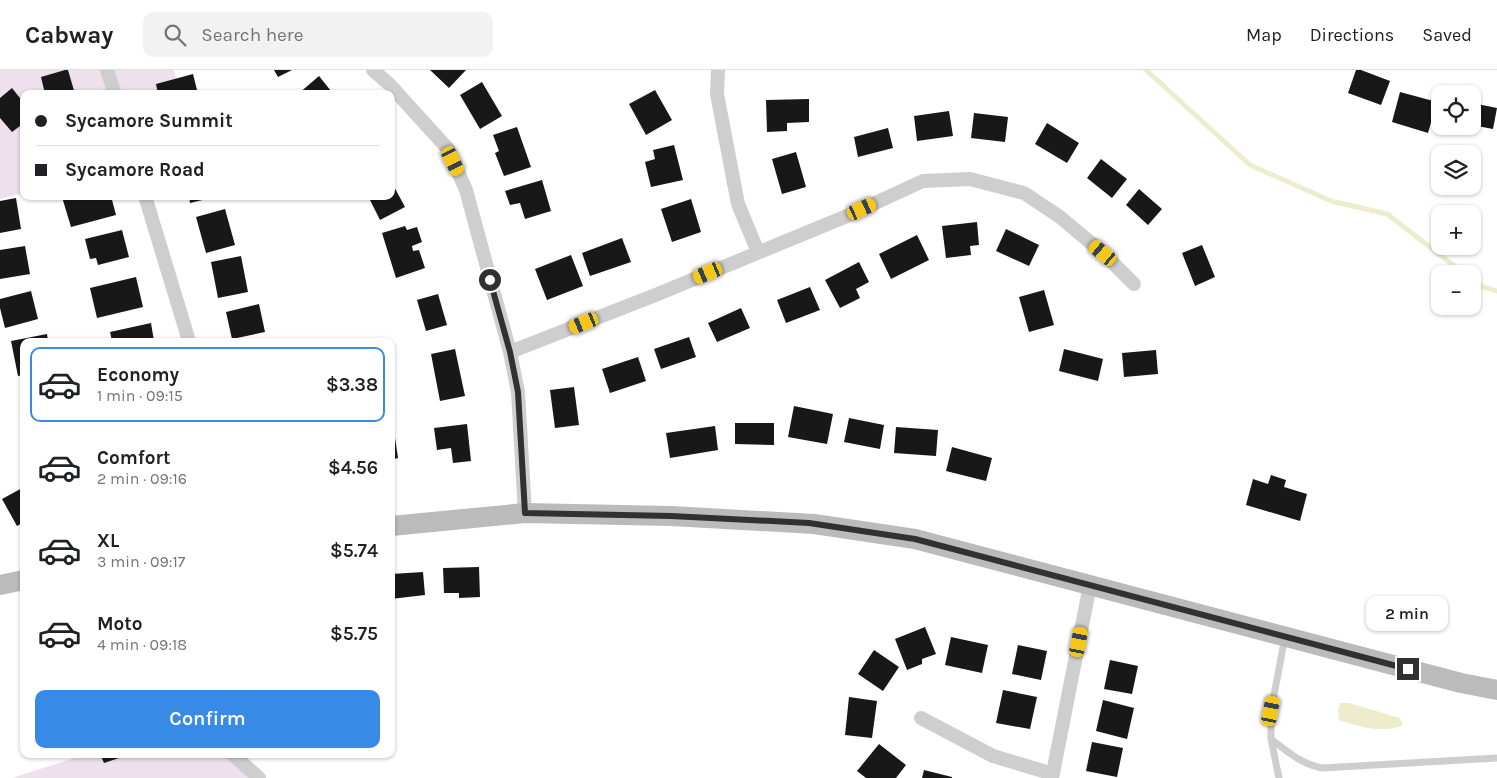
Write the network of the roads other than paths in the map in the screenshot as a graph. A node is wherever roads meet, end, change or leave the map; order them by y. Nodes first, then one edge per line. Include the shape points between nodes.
1 (107, 70) edge
2 (373, 70) edge
3 (718, 70) edge
4 (113, 90) edge
5 (394, 90) edge
6 (395, 91) edge
7 (146, 200) edge
8 (758, 252) junction
9 (1134, 284) dead end
10 (188, 338) edge
11 (510, 352) junction
12 (525, 513) junction
13 (395, 526) edge
14 (20, 581) edge
15 (0, 585) edge
16 (1090, 585) junction
17 (1285, 637) junction
18 (1497, 690) edge
19 (922, 718) dead end
20 (1272, 739) junction
21 (236, 758) edge
22 (1497, 758) edge
23 (1053, 776) edge
24 (259, 778) edge
25 (1279, 778) edge

1 - 4 street
2 - 5 street
3 - 8 street via 717,94 738,204
6 - 11 street via 448,149 466,190
7 - 10 street
8 - 9 street via 923,181 970,179 1024,193 1060,217
8 - 11 street
11 - 12 street via 518,392
12 - 13 street
12 - 16 street via 809,523 915,539
14 - 15 street
16 - 17 street
16 - 23 street
17 - 18 street
17 - 20 lane via 1271,711
19 - 23 street via 994,756
20 - 22 lane via 1296,759 1322,768
20 - 25 lane
21 - 24 street

